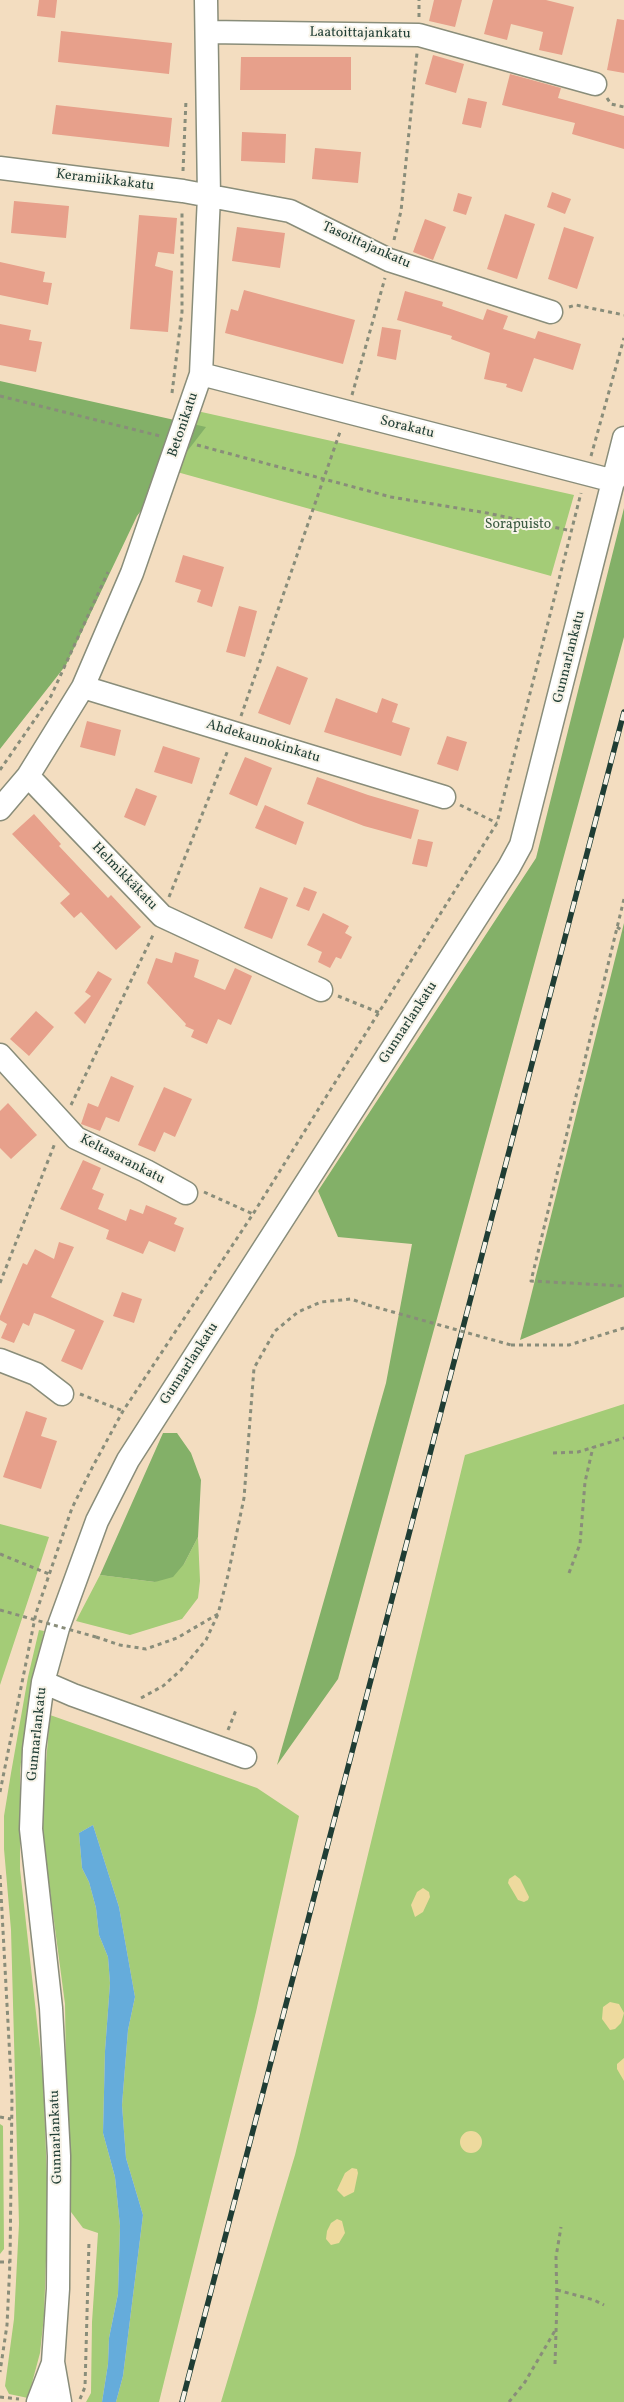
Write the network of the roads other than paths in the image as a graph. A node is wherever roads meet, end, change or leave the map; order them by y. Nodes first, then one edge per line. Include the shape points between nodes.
1 (206, 0) edge
2 (208, 32) junction
3 (595, 84) dead end
4 (0, 168) edge
5 (209, 196) junction
6 (551, 312) road end
7 (201, 374) junction
8 (624, 438) edge
9 (614, 481) junction
10 (83, 688) junction
11 (28, 776) junction
12 (444, 797) road end
13 (0, 809) edge
14 (321, 990) road end
15 (0, 1055) edge
16 (186, 1193) road end
17 (0, 1360) edge
18 (62, 1394) road end
19 (44, 1682) junction
20 (245, 1757) dead end
21 (53, 2362) junction
22 (38, 2402) edge
23 (60, 2402) edge

1 - 2 street, Betonikatu
2 - 3 street, Laatoittajankatu via 419,35
2 - 5 street, Betonikatu
4 - 5 street, Keramiikkakatu
5 - 6 street, Tasoittajankatu via 290,211 390,260
5 - 7 street, Betonikatu
7 - 9 street, Sorakatu
7 - 10 street, Betonikatu via 132,573
8 - 9 street, Gunnarlankatu
9 - 19 street, Gunnarlankatu via 521,845 128,1460 97,1521 58,1628
10 - 11 street, Betonikatu
10 - 12 street, Ahdekaunokinkatu
11 - 13 street, Betonikatu
11 - 14 street, Helmikkäkatu via 162,916
15 - 16 street, Keltasarankatu via 76,1138
17 - 18 street via 36,1374
19 - 20 street
19 - 21 street, Gunnarlankatu via 34,1749 31,1829 50,2008 59,2156 58,2289
21 - 22 street, Gunnarlankatu
21 - 23 street, Gunnarlankatu

